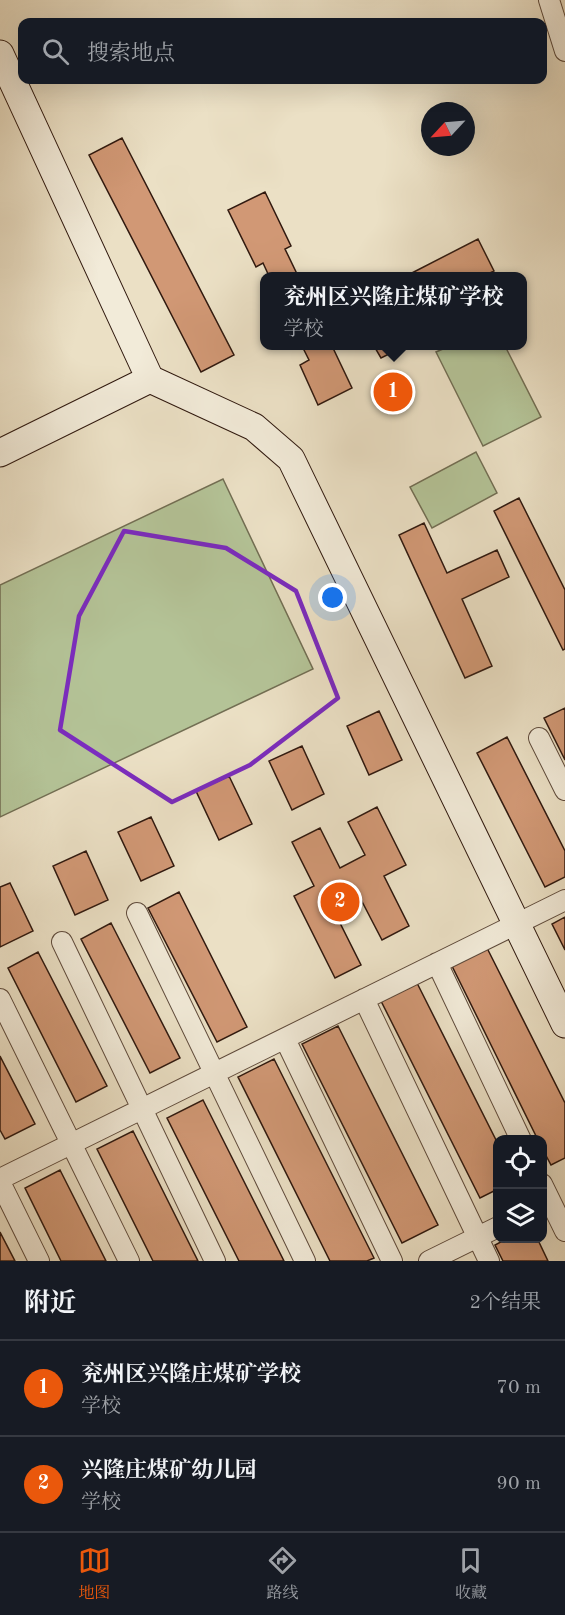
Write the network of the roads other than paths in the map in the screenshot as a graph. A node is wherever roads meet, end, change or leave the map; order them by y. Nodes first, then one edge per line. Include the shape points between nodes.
1 (549, 0) edge
2 (565, 51) edge
3 (0, 54) edge
4 (150, 379) junction
5 (0, 453) edge
6 (539, 738) dead end
7 (565, 790) edge
8 (565, 900) edge
9 (137, 914) dead end
10 (517, 924) junction
11 (62, 942) dead end
12 (437, 963) junction
13 (0, 999) edge
14 (364, 999) junction
15 (565, 1024) edge
16 (285, 1039) junction
17 (214, 1073) junction
18 (142, 1109) junction
19 (519, 1135) edge
20 (71, 1144) junction
21 (0, 1181) edge
22 (550, 1195) edge
23 (493, 1229) edge
24 (565, 1231) edge
25 (477, 1237) junction
26 (39, 1261) edge
27 (129, 1261) edge
28 (215, 1261) edge
29 (305, 1261) edge
30 (392, 1261) edge
31 (429, 1261) edge
32 (489, 1261) edge

1 - 2 street
3 - 4 street
4 - 5 street
4 - 10 street via 254,427 291,459
6 - 7 street
8 - 10 street
9 - 17 street
10 - 12 street
10 - 15 street
11 - 18 street
12 - 14 street
12 - 19 street
13 - 20 street
14 - 16 street
14 - 25 street
16 - 17 street
16 - 30 street
17 - 18 street
17 - 29 street
18 - 20 street
18 - 28 street
20 - 21 street
20 - 27 street
21 - 26 street
22 - 24 street
23 - 25 street
25 - 31 street
25 - 32 street

